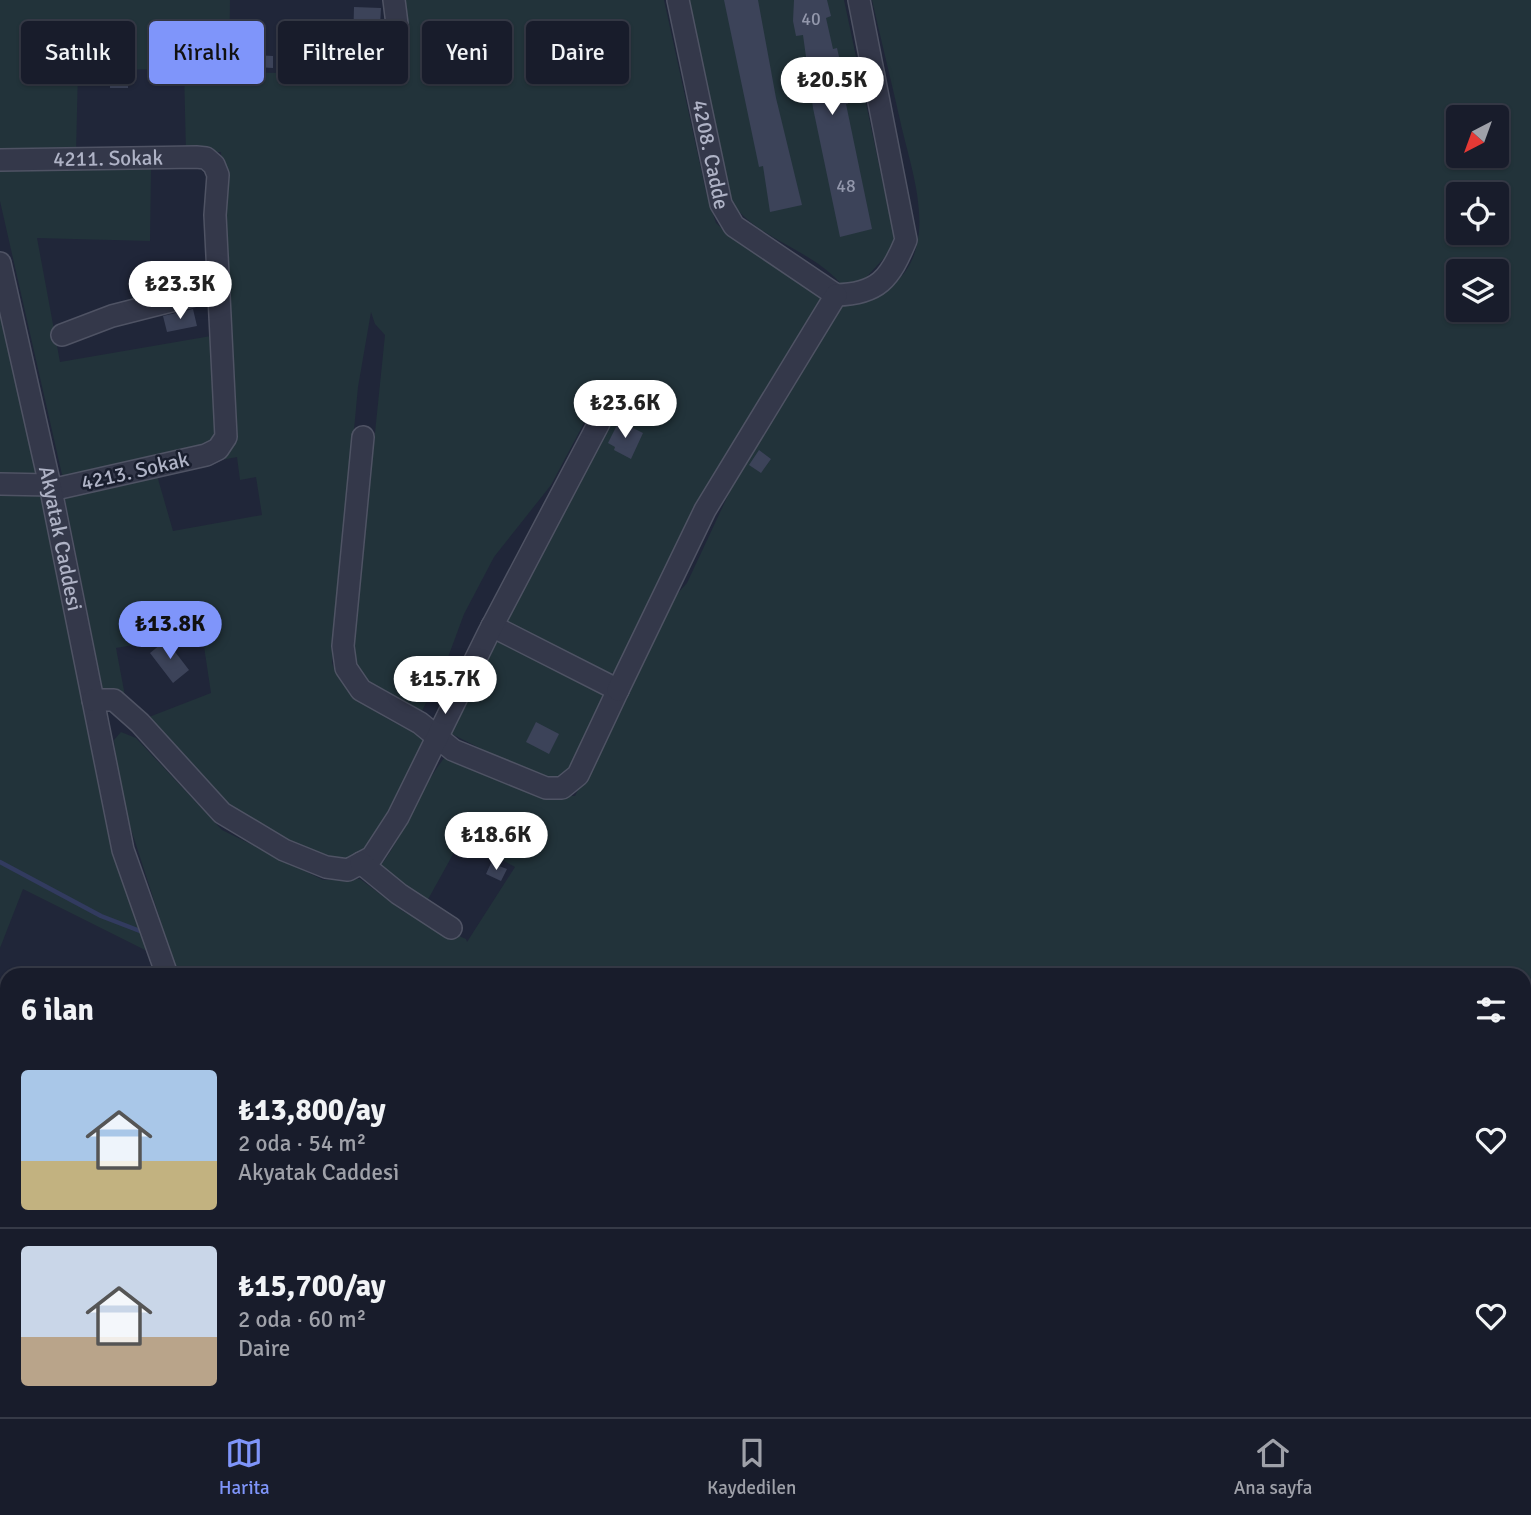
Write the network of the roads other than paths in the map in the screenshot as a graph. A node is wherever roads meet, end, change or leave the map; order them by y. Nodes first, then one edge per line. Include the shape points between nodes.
1 (394, 0) edge
2 (678, 0) edge
3 (859, 0) edge
4 (397, 21) edge
5 (0, 160) edge
6 (0, 263) edge
7 (218, 289) junction
8 (836, 295) junction
9 (62, 335) dead end
10 (599, 423) dead end
11 (363, 437) dead end
12 (0, 484) edge
13 (50, 488) junction
14 (492, 626) junction
15 (618, 691) junction
16 (93, 700) junction
17 (438, 737) junction
18 (361, 863) junction
19 (451, 928) dead end
20 (165, 968) edge

1 - 4 street
2 - 8 street, 4208. Cadde via 727,217
3 - 8 street via 906,240 883,280 863,294
5 - 7 street, 4211. Sokak via 206,158 218,175
6 - 13 street, Akyatak Caddesi
7 - 9 street via 112,316
7 - 13 street, 4213. Sokak via 226,437 218,449
8 - 15 street via 705,510
10 - 14 street
11 - 17 street via 343,646 346,668 362,690
12 - 13 street, 4213. Sokak
13 - 16 street, Akyatak Caddesi
14 - 15 street
14 - 17 street
15 - 17 street via 578,775 562,789 546,788 453,750
16 - 18 street via 114,700 222,813 284,850 326,867 348,870
16 - 20 street, Akyatak Caddesi via 123,850
17 - 18 street via 398,817 372,857
18 - 19 street

